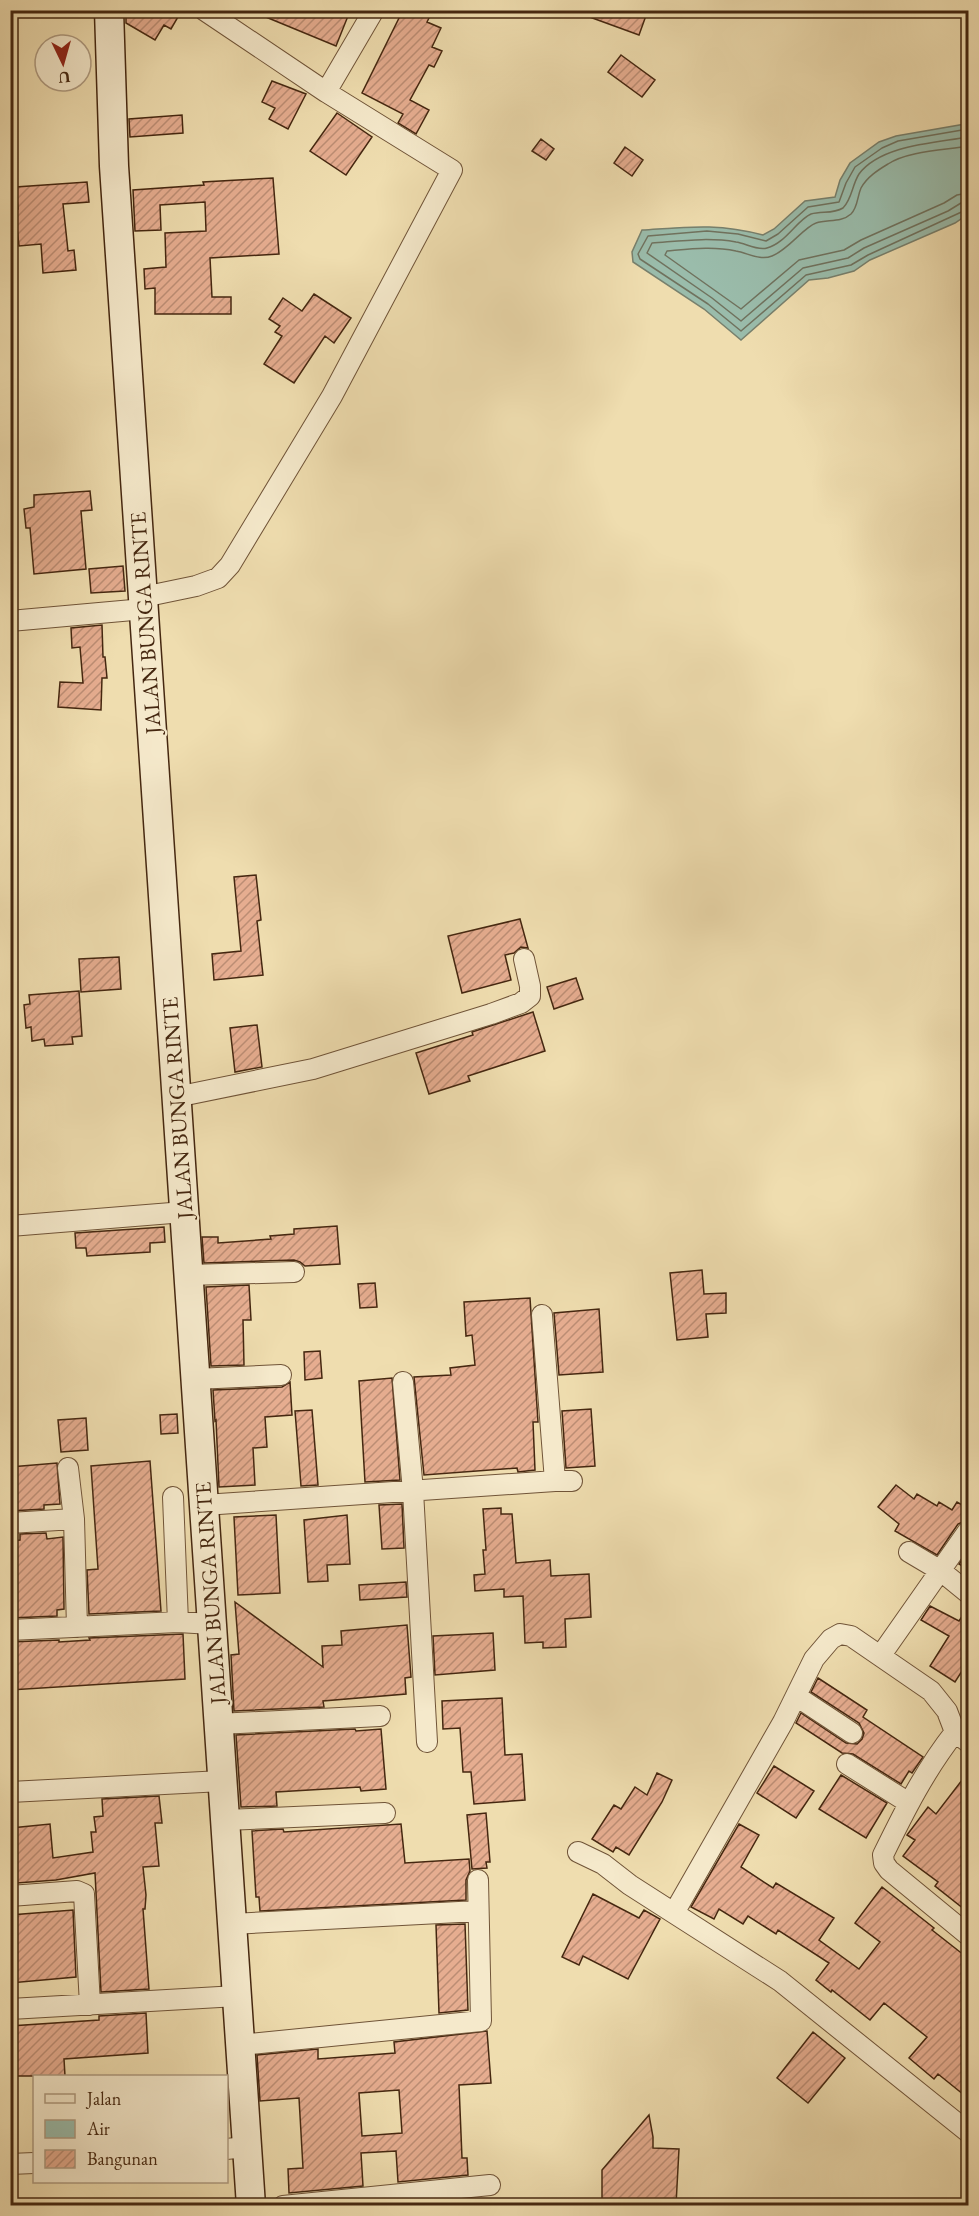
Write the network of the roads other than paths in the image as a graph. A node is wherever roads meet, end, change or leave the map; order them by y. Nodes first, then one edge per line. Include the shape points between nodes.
1 (109, 10) edge
2 (204, 10) edge
3 (374, 10) edge
4 (326, 92) junction
5 (143, 603) junction
6 (10, 621) edge
7 (524, 959) dead end
8 (176, 1097) junction
9 (184, 1212) junction
10 (10, 1226) edge
11 (294, 1272) dead end
12 (189, 1275) junction
13 (542, 1315) dead end
14 (281, 1375) dead end
15 (195, 1379) junction
16 (403, 1382) dead end
17 (68, 1468) dead end
18 (413, 1491) junction
19 (173, 1497) dead end
20 (204, 1505) junction
21 (74, 1519) junction
22 (10, 1523) edge
23 (969, 1531) edge
24 (909, 1552) dead end
25 (941, 1571) junction
26 (969, 1593) edge
27 (178, 1622) junction
28 (212, 1624) junction
29 (77, 1627) junction
30 (10, 1630) edge
31 (881, 1655) junction
32 (796, 1696) junction
33 (381, 1716) dead end
34 (218, 1724) junction
35 (852, 1733) dead end
36 (962, 1737) edge
37 (427, 1742) dead end
38 (847, 1764) dead end
39 (222, 1781) junction
40 (10, 1792) edge
41 (909, 1803) junction
42 (385, 1813) dead end
43 (225, 1820) junction
44 (578, 1852) dead end
45 (478, 1880) dead end
46 (10, 1896) edge
47 (478, 1911) junction
48 (674, 1913) junction
49 (232, 1924) junction
50 (969, 1935) edge
51 (237, 1996) junction
52 (90, 2005) junction
53 (10, 2009) edge
54 (240, 2045) junction
55 (969, 2132) edge
56 (237, 2148) edge
57 (33, 2163) edge
58 (10, 2164) edge
59 (490, 2185) dead end
60 (251, 2205) edge
61 (283, 2205) edge

1 - 5 street, JALAN BUNGA RINTE via 114,166
2 - 4 street
3 - 4 street
4 - 5 street via 452,170 332,396 230,565 218,578
5 - 6 street
5 - 8 street, JALAN BUNGA RINTE
7 - 8 street via 530,996 521,1003 314,1069
8 - 9 street, JALAN BUNGA RINTE
9 - 10 street
9 - 12 street, JALAN BUNGA RINTE
11 - 12 street
12 - 15 street, JALAN BUNGA RINTE
13 - 18 street via 563,1481
14 - 15 street
15 - 20 street, JALAN BUNGA RINTE
16 - 18 street
17 - 21 street
18 - 20 street
18 - 37 street
19 - 27 street
20 - 28 street, JALAN BUNGA RINTE
21 - 22 street
21 - 29 street
23 - 25 street
24 - 25 street
25 - 26 street
25 - 31 street
27 - 28 street
27 - 29 street
28 - 34 street, JALAN BUNGA RINTE
29 - 30 street
31 - 32 street via 840,1634 814,1659
31 - 36 street via 931,1691
32 - 35 street
32 - 48 street
33 - 34 street
34 - 39 street, JALAN BUNGA RINTE
36 - 41 street via 938,1754
38 - 41 street
39 - 40 street
39 - 43 street, JALAN BUNGA RINTE
41 - 50 street via 883,1855 884,1863
42 - 43 street
43 - 49 street, JALAN BUNGA RINTE
44 - 48 street via 603,1864
45 - 47 street
46 - 52 street via 77,1891 84,1894
47 - 49 street
47 - 54 street via 481,2021
48 - 55 street via 780,1981
49 - 51 street, JALAN BUNGA RINTE
51 - 52 street
51 - 54 street, JALAN BUNGA RINTE
52 - 53 street
54 - 56 street, JALAN BUNGA RINTE
56 - 60 street, JALAN BUNGA RINTE
57 - 58 street
59 - 61 street

